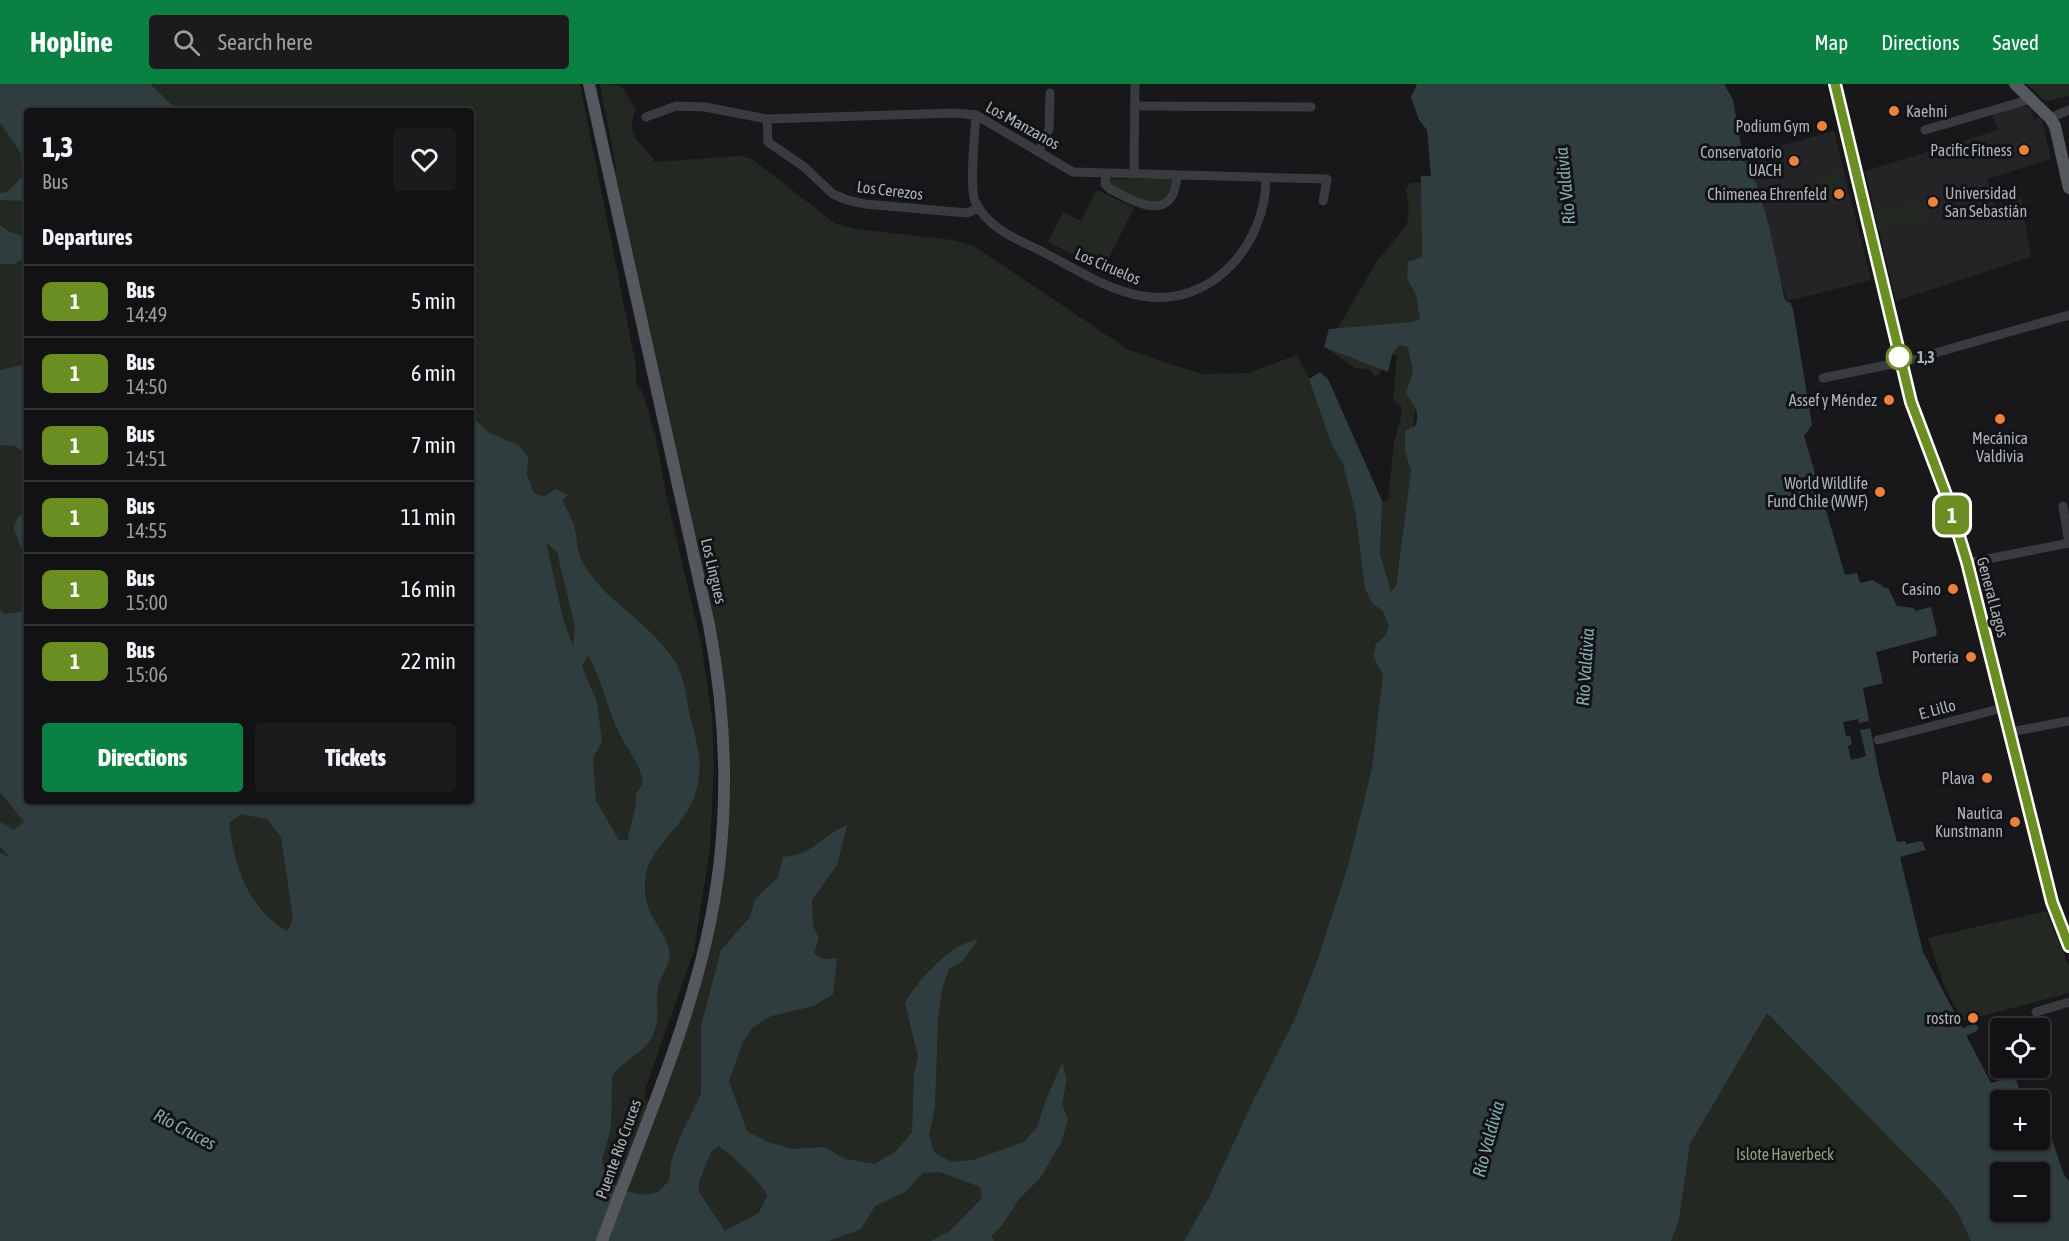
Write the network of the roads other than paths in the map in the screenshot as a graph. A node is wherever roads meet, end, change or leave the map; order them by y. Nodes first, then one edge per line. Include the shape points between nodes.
1 (589, 84) edge
2 (1134, 84) edge
3 (1835, 84) edge
4 (2015, 84) edge
5 (1050, 93) dead end
6 (2031, 99) junction
7 (1135, 106) junction
8 (1311, 107) dead end
9 (2069, 110) edge
10 (976, 115) junction
11 (646, 117) dead end
12 (2050, 118) junction
13 (767, 119) junction
14 (1925, 130) dead end
15 (1039, 151) junction
16 (1106, 174) junction
17 (1134, 174) junction
18 (1177, 176) junction
19 (1266, 178) junction
20 (2069, 188) edge
21 (1323, 201) dead end
22 (979, 208) junction
23 (2069, 315) edge
24 (1900, 363) junction
25 (1823, 378) dead end
26 (2063, 506) dead end
27 (2069, 543) edge
28 (1967, 562) junction
29 (2003, 708) junction
30 (2069, 721) edge
31 (2010, 732) junction
32 (1878, 740) dead end
33 (2069, 946) edge
34 (2069, 1002) edge
35 (2036, 1012) dead end
36 (666, 1068) joint
37 (602, 1241) edge

1 - 36 main road, Los Lingues via 710,625 721,703 724,782 716,887 698,972
2 - 7 street
3 - 24 main road, General Lagos
4 - 6 main road
5 - 15 street via 1049,129
6 - 12 main road
6 - 14 street
7 - 8 street
7 - 17 street
9 - 12 street
10 - 13 street, Los Manzanos
10 - 15 street, Los Manzanos
10 - 22 street via 973,193
11 - 13 street, Los Manzanos via 676,106 722,109
12 - 20 main road
13 - 22 street, Los Cerezos via 768,142 803,166 833,194 847,200 967,213
15 - 16 street, Los Manzanos via 1073,172
16 - 17 street, Los Manzanos
16 - 18 street via 1105,184 1110,189 1149,207 1161,206 1172,196
17 - 18 street, Los Manzanos
18 - 19 street, Los Manzanos
19 - 21 street, Los Manzanos via 1327,179
19 - 22 street, Los Ciruelos via 1261,221 1242,255 1212,282 1187,294 1170,296 1142,296 1102,282 1002,231
23 - 24 street
24 - 25 street
24 - 28 main road, General Lagos
26 - 27 street
27 - 28 street
28 - 29 main road, General Lagos
29 - 31 main road, General Lagos
29 - 32 street, E. Lillo
30 - 31 street
31 - 33 main road, General Lagos via 2052,902
34 - 35 street
36 - 37 main road, Puente Río Cruces

